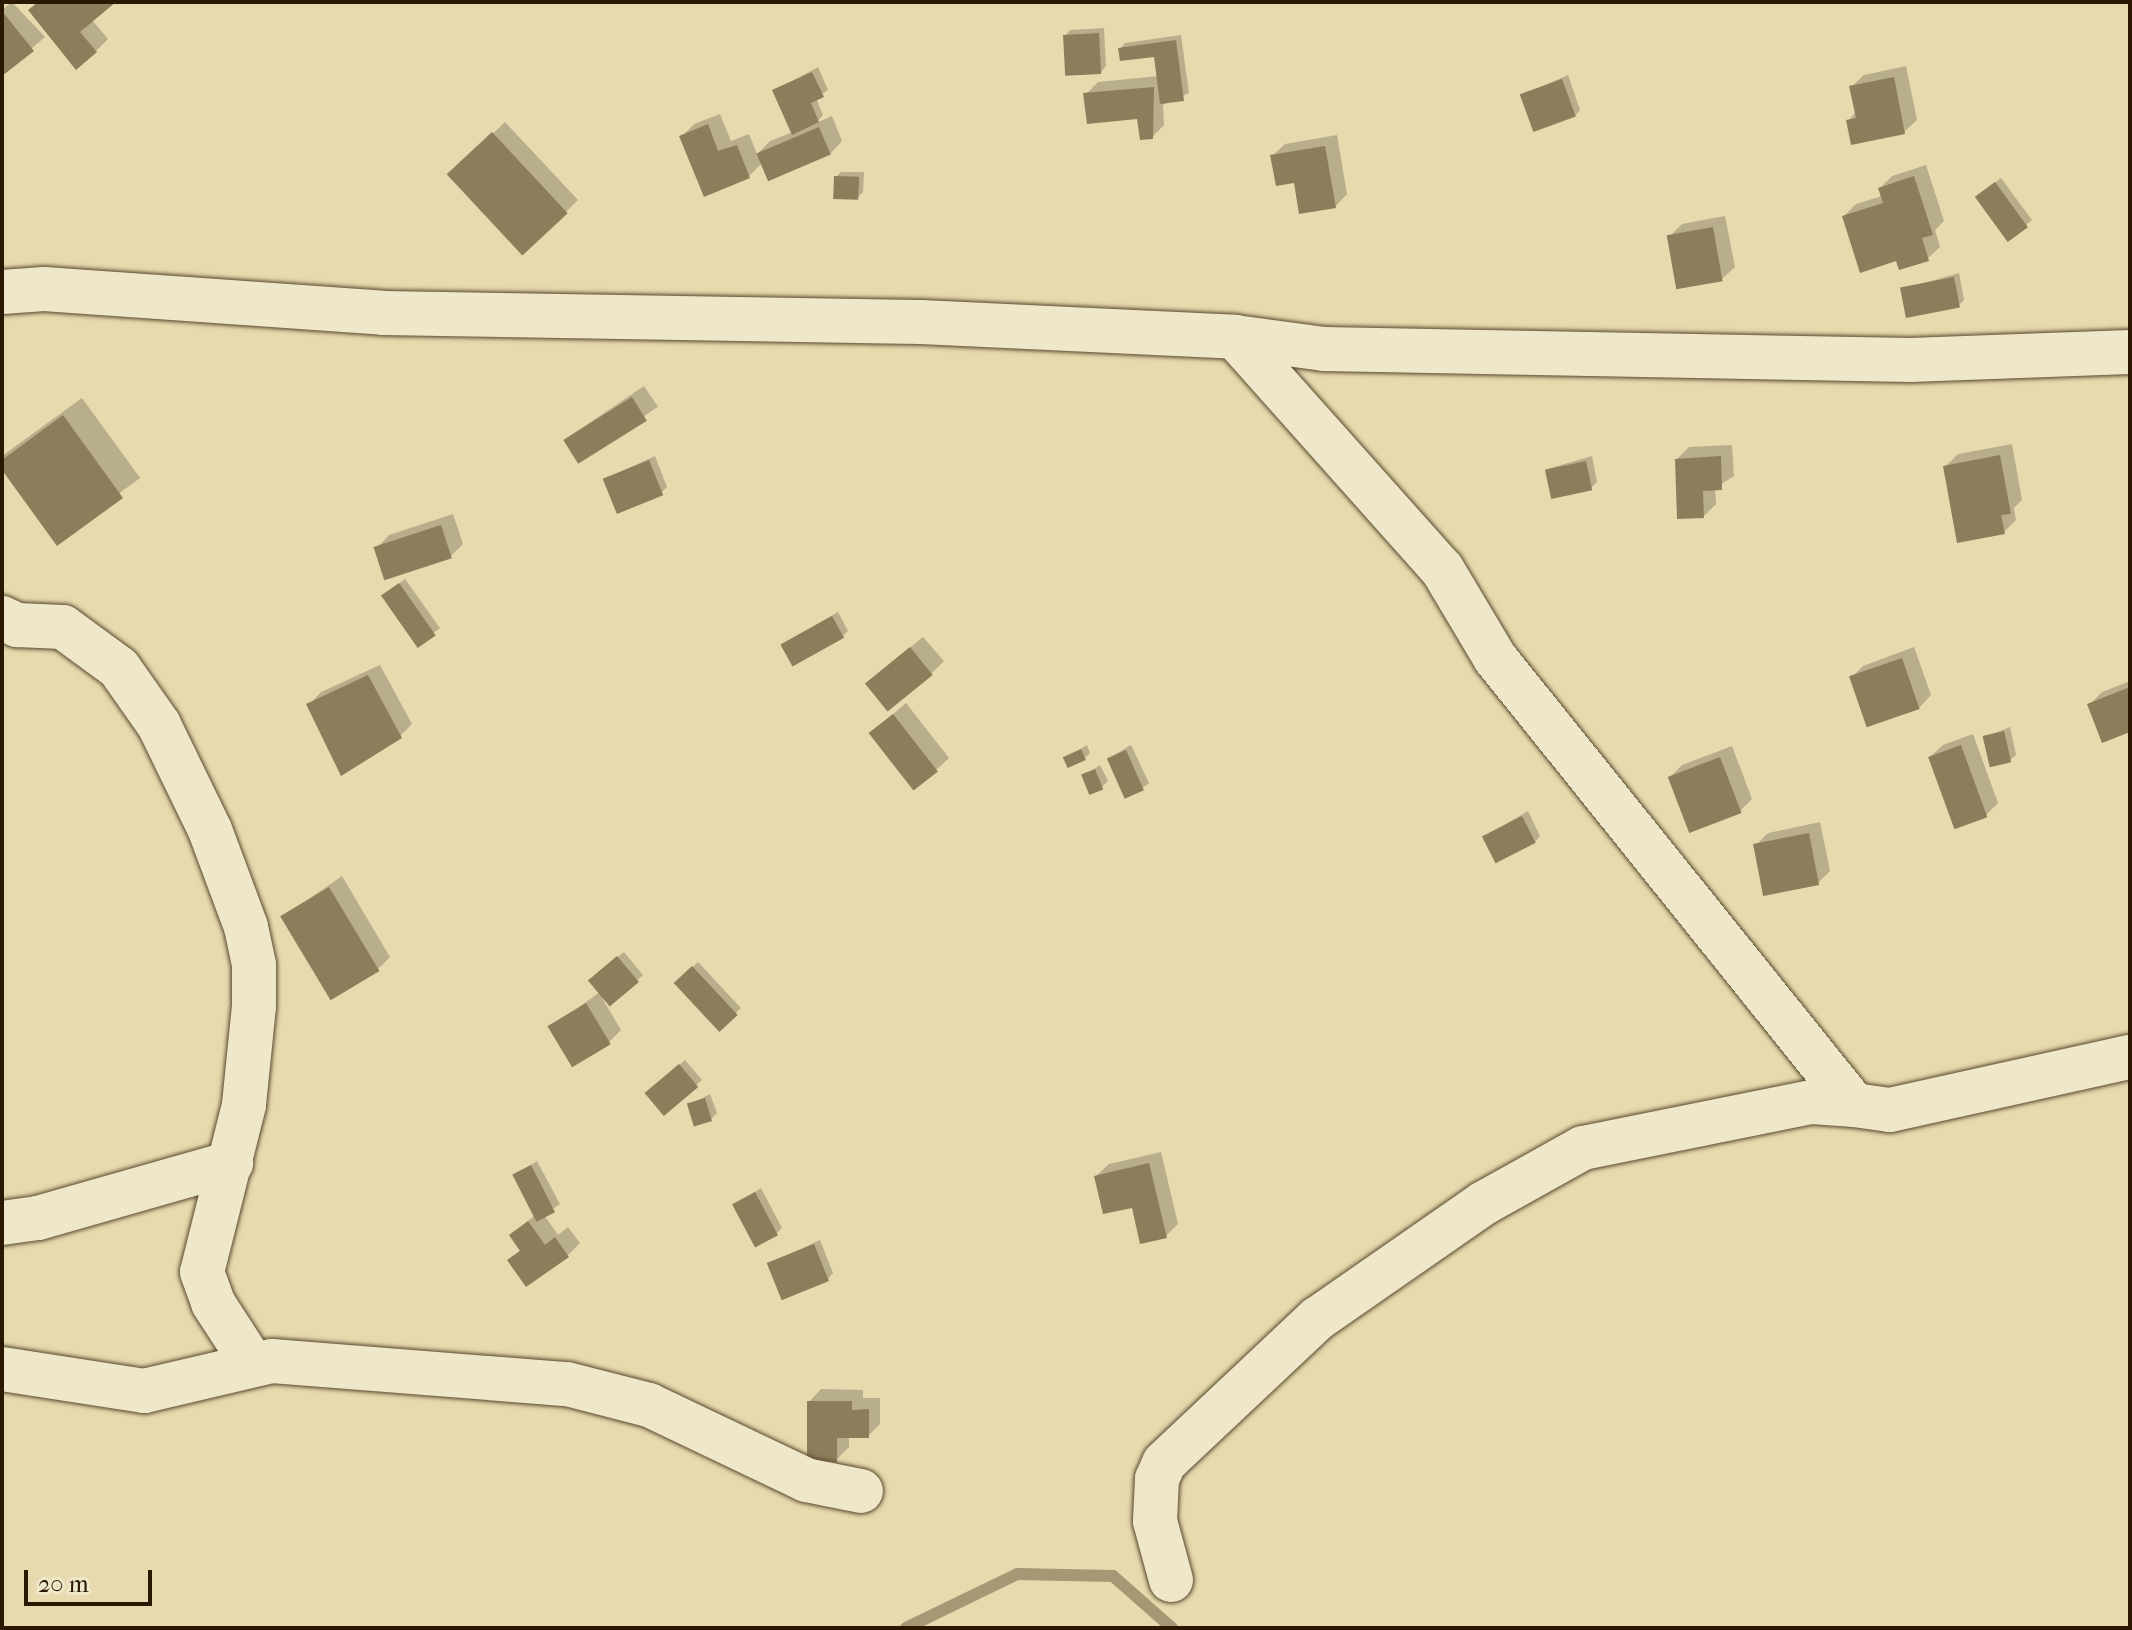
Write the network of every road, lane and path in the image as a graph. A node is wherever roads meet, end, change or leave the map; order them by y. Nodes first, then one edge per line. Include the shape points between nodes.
1 (2, 292) edge
2 (1235, 337) junction
3 (2130, 352) edge
4 (2, 618) edge
5 (2130, 1057) edge
6 (1854, 1105) junction
7 (231, 1163) junction
8 (2, 1223) edge
9 (252, 1363) junction
10 (2, 1369) edge
11 (861, 1491) dead end
12 (1171, 1580) dead end

1 - 2 street via 44,289 383,313 921,322
2 - 3 street via 1324,349 1894,360
2 - 6 street via 1442,569 1505,670
4 - 7 street via 17,625 63,627 119,668 159,725 210,830 246,927 254,965 244,1105
5 - 6 street via 1890,1110
6 - 12 street via 1812,1102 1591,1145 1522,1179 1330,1310 1164,1463 1157,1479 1155,1521
7 - 8 street via 38,1218
7 - 9 street via 202,1272 213,1303
9 - 10 street via 144,1391
9 - 11 street via 610,1391 806,1480

